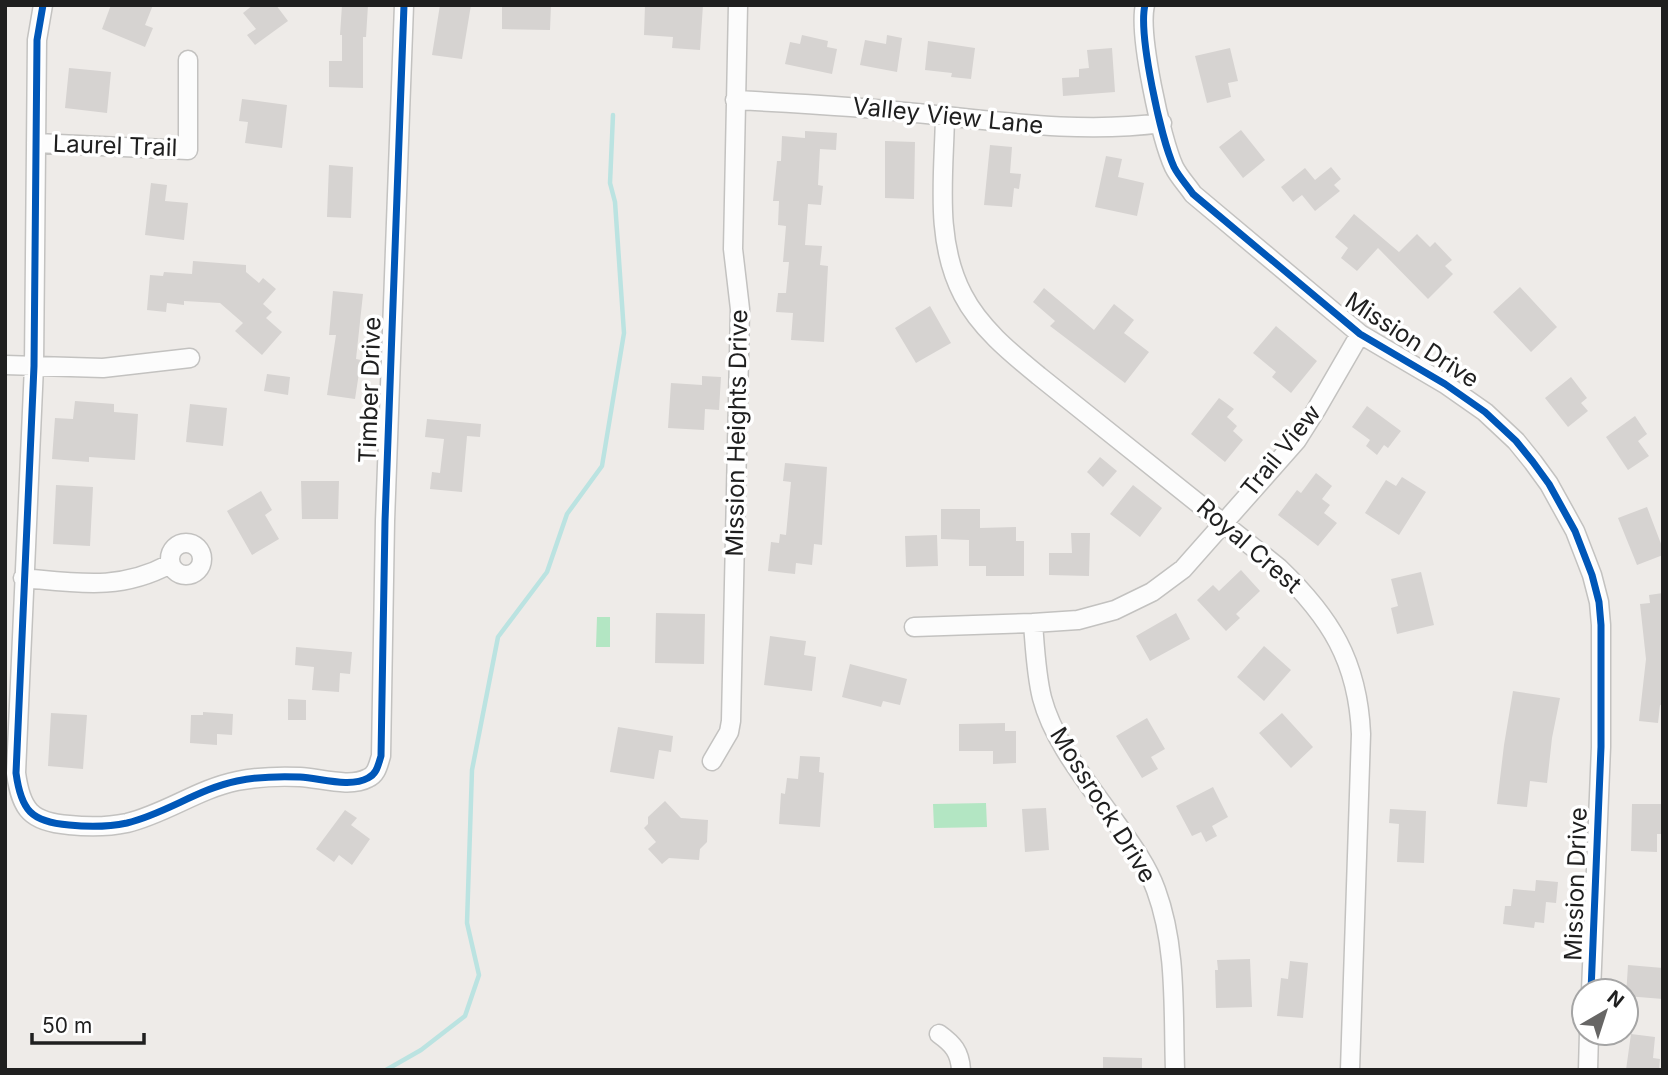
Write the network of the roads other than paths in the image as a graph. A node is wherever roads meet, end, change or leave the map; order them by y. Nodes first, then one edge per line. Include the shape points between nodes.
1 (43, 5) edge
2 (404, 5) edge
3 (738, 5) edge
4 (1145, 5) edge
5 (188, 60) dead end
6 (735, 100) junction
7 (945, 116) junction
8 (1161, 123) junction
9 (36, 143) junction
10 (1360, 334) junction
11 (190, 358) dead end
12 (5, 365) edge
13 (34, 366) junction
14 (1223, 522) junction
15 (170, 564) dead end
16 (23, 578) junction
17 (1033, 624) junction
18 (914, 627) dead end
19 (712, 761) dead end
20 (1592, 977) edge
21 (939, 1034) dead end
22 (1589, 1047) edge
23 (961, 1070) edge
24 (1175, 1070) edge
25 (1350, 1070) edge
26 (1588, 1070) edge

1 - 9 street via 37,40
2 - 16 street, Timber Drive via 381,756 374,775 354,782 300,777 236,781 146,817 108,825 40,820 21,799 16,773
3 - 6 street, Mission Heights Drive
4 - 8 street, Mission Drive via 1146,55
5 - 9 street, Laurel Trail via 188,150
6 - 7 street, Valley View Lane
6 - 19 street, Mission Heights Drive via 733,249 740,309 731,721
7 - 8 street, Valley View Lane via 1066,128
7 - 14 street, Royal Crest via 944,237 963,295 976,314 1030,369
8 - 10 street, Mission Drive via 1175,167 1193,194
9 - 13 street
10 - 14 street, Trail View via 1306,428
10 - 20 street, Mission Drive via 1445,384 1502,426 1549,484 1586,553 1599,601 1603,685
11 - 13 street via 103,368
12 - 13 street
13 - 16 street
14 - 17 street, Trail View via 1183,569 1133,602 1078,620
14 - 25 street, Royal Crest via 1279,568 1325,618 1356,691 1361,734
15 - 16 street via 122,583
17 - 18 street, Trail View
17 - 24 street, Mossrock Drive via 1042,698 1050,719 1156,888 1170,945
21 - 23 street via 953,1044
22 - 26 street

